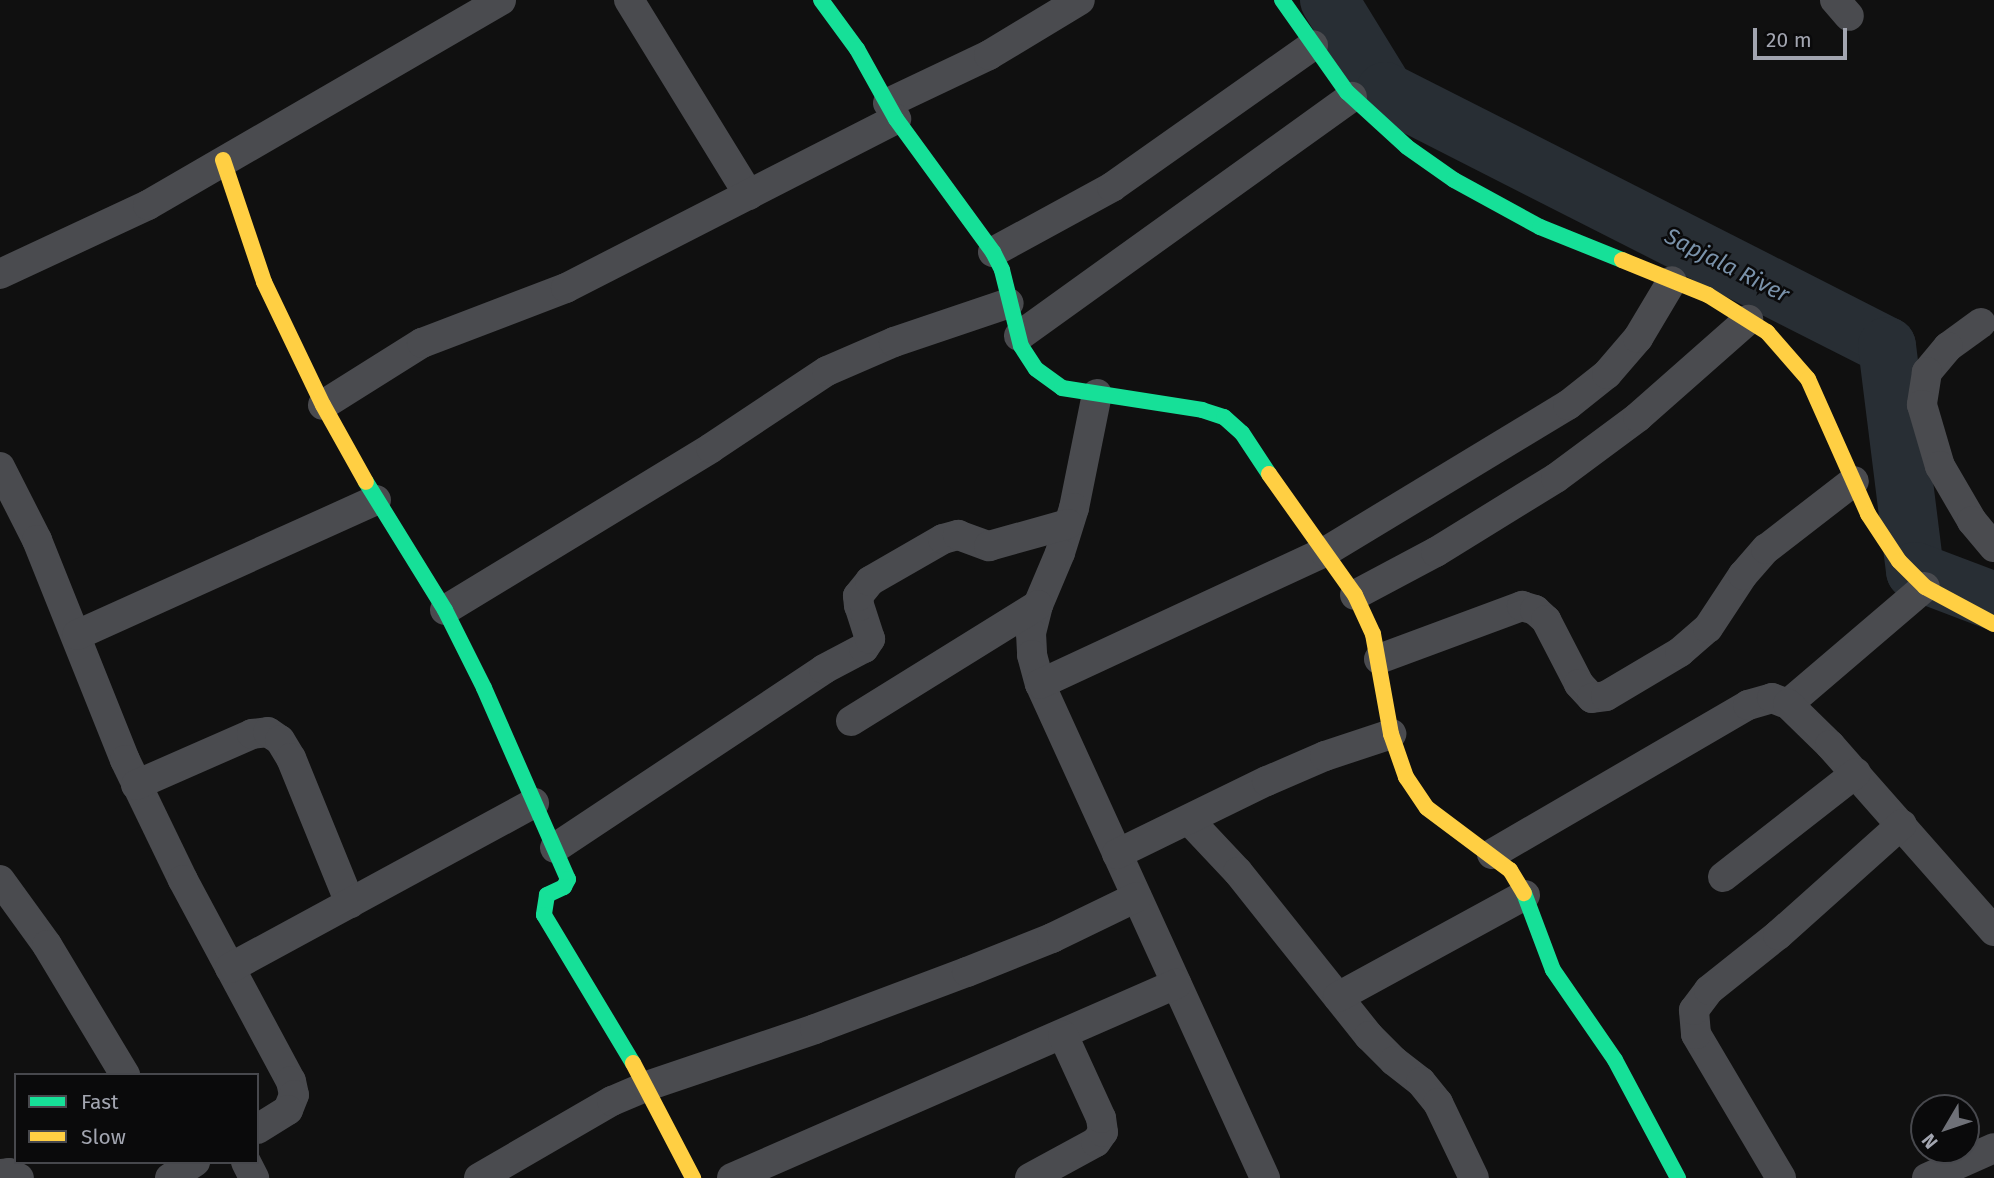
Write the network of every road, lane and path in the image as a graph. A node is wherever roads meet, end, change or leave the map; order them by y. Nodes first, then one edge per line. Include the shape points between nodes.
1 (501, 0) edge
2 (629, 0) edge
3 (821, 0) edge
4 (1080, 0) edge
5 (1282, 0) edge
6 (1313, 44) junction
7 (1352, 97) junction
8 (892, 111) junction
9 (223, 160) junction
10 (749, 195) junction
11 (993, 252) junction
12 (0, 274) edge
13 (1672, 281) junction
14 (1009, 303) junction
15 (1748, 320) junction
16 (1981, 323) dead end
17 (1018, 335) junction
18 (1097, 394) junction
19 (323, 405) junction
20 (0, 467) edge
21 (1854, 481) junction
22 (376, 500) junction
23 (1068, 524) junction
24 (1994, 547) edge
25 (1325, 552) junction
26 (1925, 587) junction
27 (1355, 595) junction
28 (1038, 605) junction
29 (445, 610) junction
30 (1994, 624) edge
31 (77, 635) junction
32 (1379, 659) junction
33 (1040, 684) junction
34 (1788, 704) junction
35 (851, 721) dead end
36 (1391, 734) junction
37 (1856, 772) junction
38 (136, 785) junction
39 (534, 803) junction
40 (1189, 820) junction
41 (1902, 824) junction
42 (555, 848) junction
43 (1117, 854) junction
44 (1492, 854) junction
45 (1723, 877) dead end
46 (0, 880) edge
47 (1525, 895) junction
48 (1137, 897) junction
49 (350, 903) junction
50 (1994, 931) edge
51 (230, 968) junction
52 (1177, 984) junction
53 (1338, 997) junction
54 (1063, 1035) junction
55 (124, 1073) edge
56 (647, 1086) junction
57 (259, 1128) edge
58 (1994, 1148) edge
59 (1062, 1169) edge
60 (0, 1174) edge
61 (19, 1178) edge
62 (479, 1178) edge
63 (693, 1178) edge
64 (732, 1178) edge
65 (1030, 1178) edge
66 (1265, 1178) edge
67 (1475, 1178) edge
68 (1678, 1178) edge
69 (1782, 1178) edge
70 (1927, 1178) edge

1 - 9 street
2 - 10 street
3 - 8 street via 857,49
4 - 8 street
5 - 6 street
6 - 7 street
6 - 11 street via 1112,187
7 - 13 street via 1407,147 1506,211
7 - 17 street
8 - 10 street
8 - 11 street
9 - 12 street via 148,205
9 - 19 street via 264,282
10 - 19 street via 566,288 422,343
11 - 14 street
13 - 15 street via 1708,295
13 - 25 street via 1638,338 1607,374 1568,405
14 - 17 street
14 - 29 street via 894,342 827,371 711,448
15 - 21 street via 1767,332 1808,379
15 - 27 street via 1637,417 1556,478 1436,552
16 - 24 street via 1948,347 1927,372 1922,405 1940,466 1972,521
17 - 18 street via 1036,369 1048,380 1062,388
18 - 23 street
18 - 25 street via 1224,417 1242,433
19 - 22 street
20 - 31 street
21 - 26 street via 1868,514 1899,561
21 - 32 street via 1766,549 1708,628 1680,652 1606,696 1592,698 1578,684 1546,620 1522,606
22 - 29 street
22 - 31 street
23 - 28 street
23 - 42 street via 989,546 958,535 943,539 870,581 858,596 870,639 864,648 824,669
25 - 27 street
25 - 33 street
26 - 30 street
26 - 34 street
27 - 32 street
28 - 33 street via 1031,644
28 - 35 street
29 - 39 street
31 - 38 street
32 - 36 street
33 - 43 street
34 - 37 street
34 - 44 street via 1772,698 1748,705
36 - 40 street via 1314,761
36 - 44 street via 1406,777 1427,808
37 - 41 street
37 - 45 street
38 - 49 street via 252,734 268,732 280,740 291,758
38 - 51 street
39 - 42 street
39 - 49 street
40 - 43 street
40 - 53 street via 1238,872
41 - 50 street
41 - 69 street via 1778,936 1709,990 1694,1010 1696,1034
42 - 56 street via 568,879 564,887 547,895 544,915
43 - 48 street
44 - 47 street via 1510,870
46 - 55 street via 47,945
47 - 53 street
47 - 68 street via 1553,970 1615,1060
48 - 52 street
48 - 56 street via 967,972
49 - 51 street
51 - 57 street via 295,1095 288,1110
52 - 54 street
52 - 66 street
53 - 67 street via 1369,1036 1438,1103
54 - 59 street via 1103,1132
54 - 64 street
56 - 62 street via 612,1101
56 - 63 street
58 - 70 street
59 - 65 street
60 - 61 street

